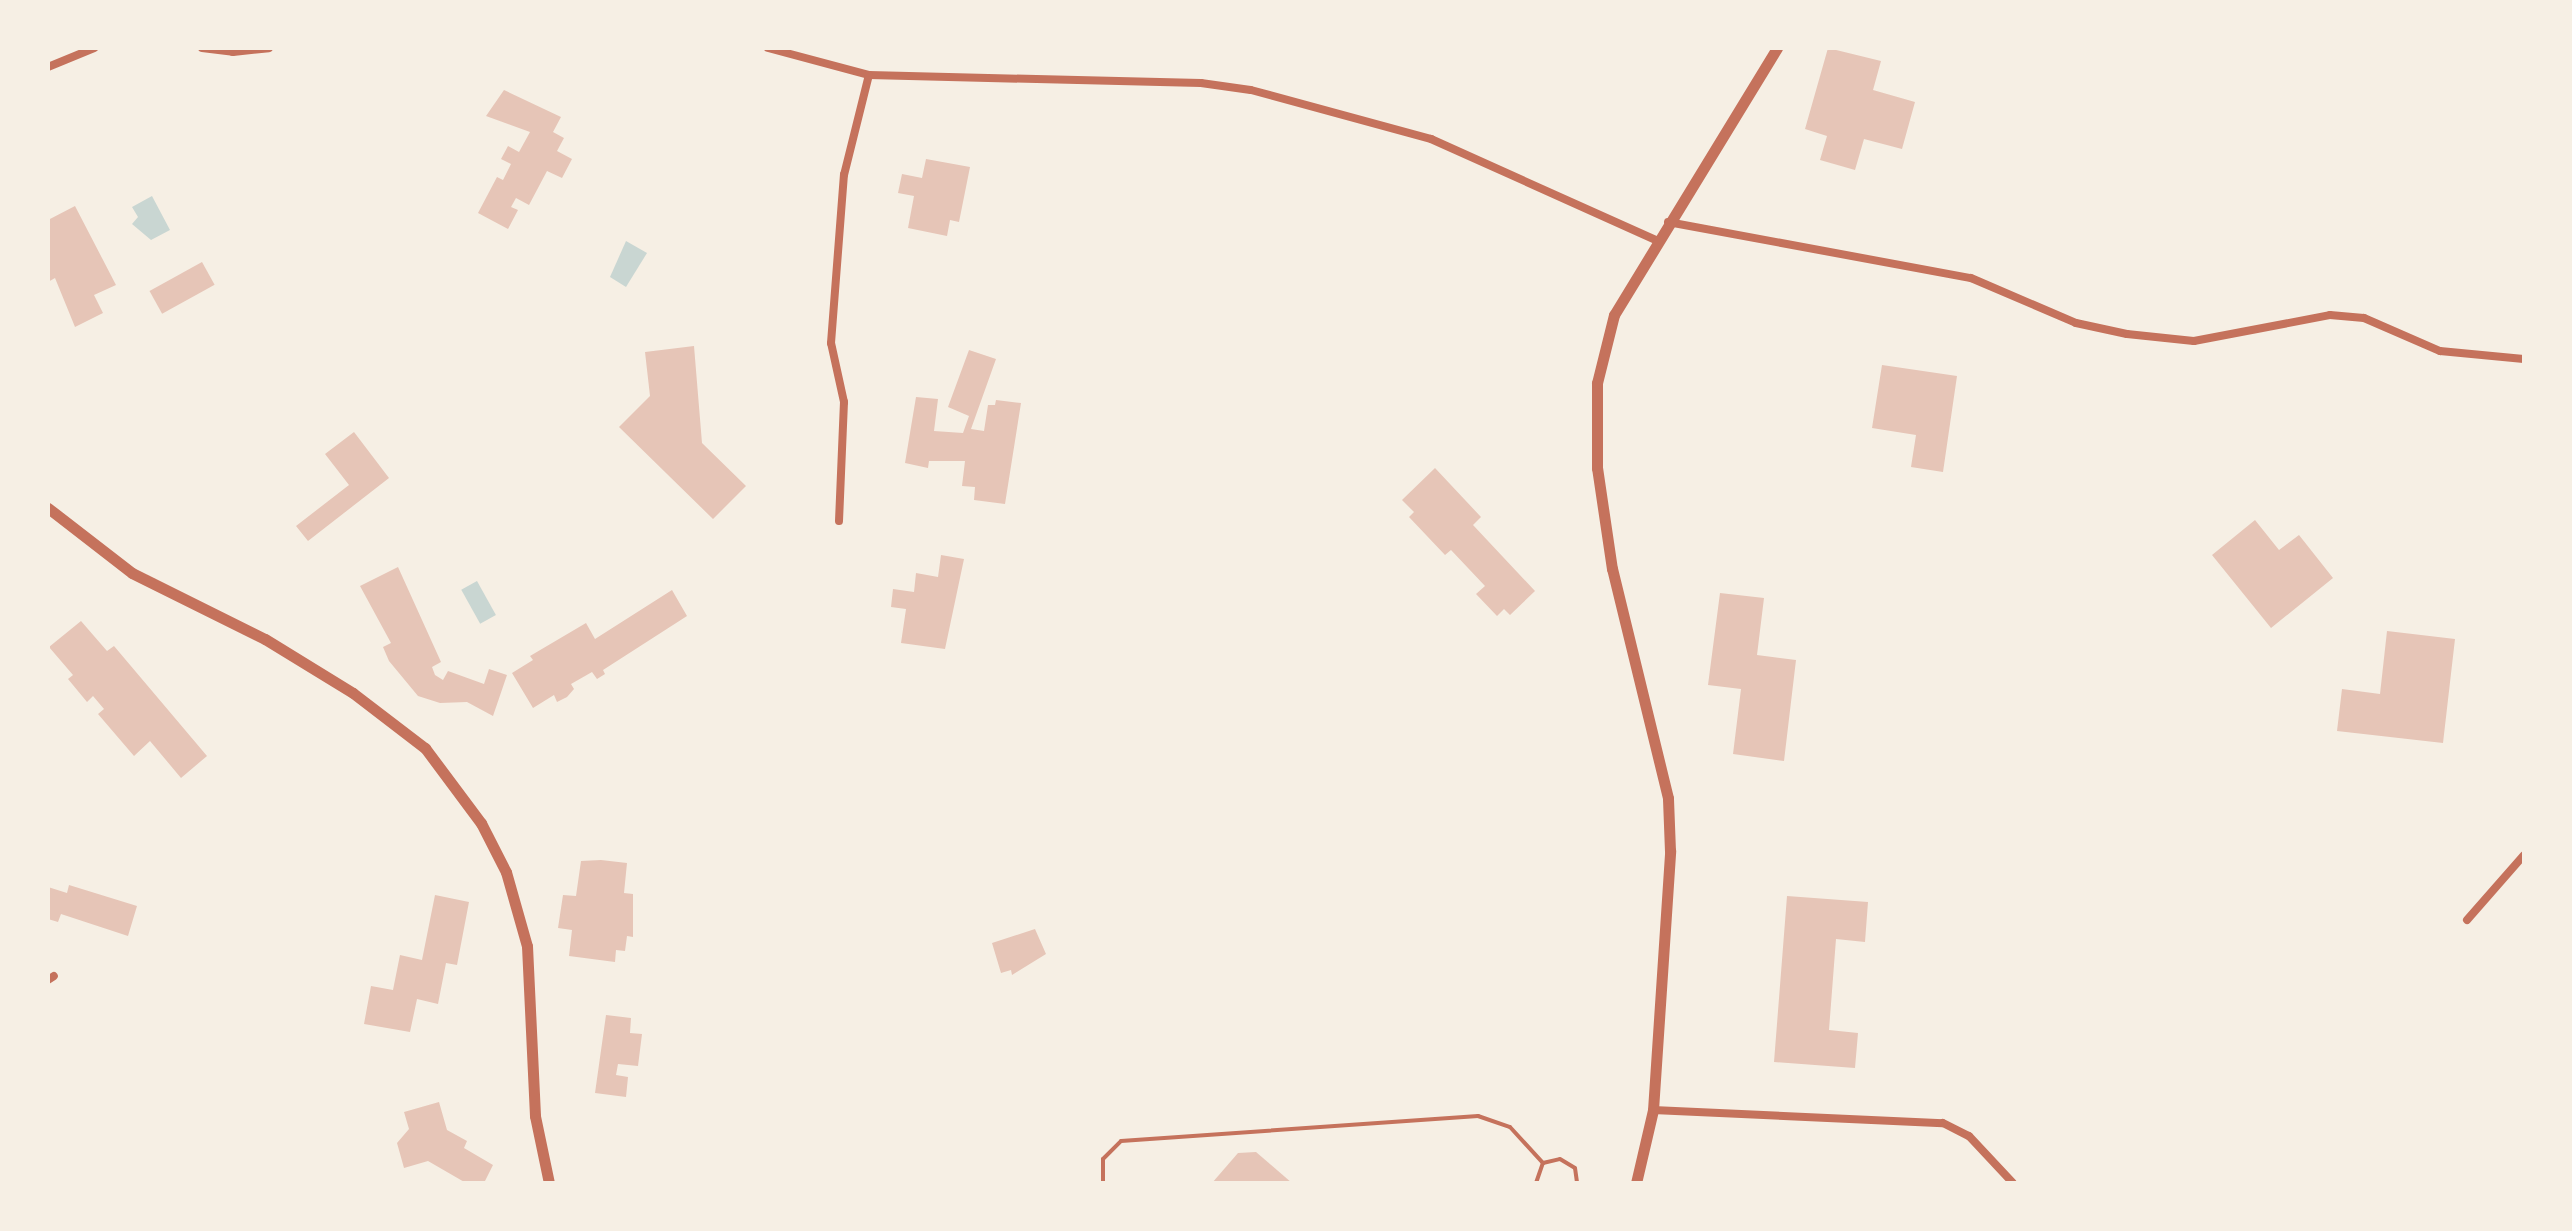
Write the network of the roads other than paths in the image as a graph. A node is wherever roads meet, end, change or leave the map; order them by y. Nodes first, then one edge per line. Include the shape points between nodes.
1 (94, 48) edge
2 (202, 48) edge
3 (269, 48) edge
4 (768, 48) edge
5 (1777, 48) edge
6 (48, 67) edge
7 (869, 75) junction
8 (1667, 222) junction
9 (1656, 240) junction
10 (2524, 359) edge
11 (48, 508) edge
12 (839, 521) dead end
13 (2524, 855) edge
14 (2467, 920) dead end
15 (1653, 1110) junction
16 (1543, 1163) junction
17 (549, 1183) edge
18 (1103, 1183) edge
19 (1536, 1183) edge
20 (1577, 1183) edge
21 (1636, 1183) edge
22 (2013, 1183) edge

1 - 6 street
2 - 3 street
4 - 7 street
5 - 8 street
7 - 9 street via 1201,83 1251,90 1418,134
7 - 12 street via 844,175 831,343 844,402
8 - 9 street
8 - 10 street via 1971,278 2076,323 2127,334 2194,341 2330,315 2364,318 2440,351
9 - 15 street via 1614,315 1600,358 1595,414 1612,569 1668,798 1670,851
11 - 17 street via 132,573 265,639 353,693 425,748 481,823 506,872 527,946 535,1116
13 - 14 street
15 - 21 street
15 - 22 street via 1943,1123 1969,1136
16 - 18 lane via 1510,1127 1478,1116 1121,1141 1103,1159
16 - 19 lane
16 - 20 lane via 1569,1162

